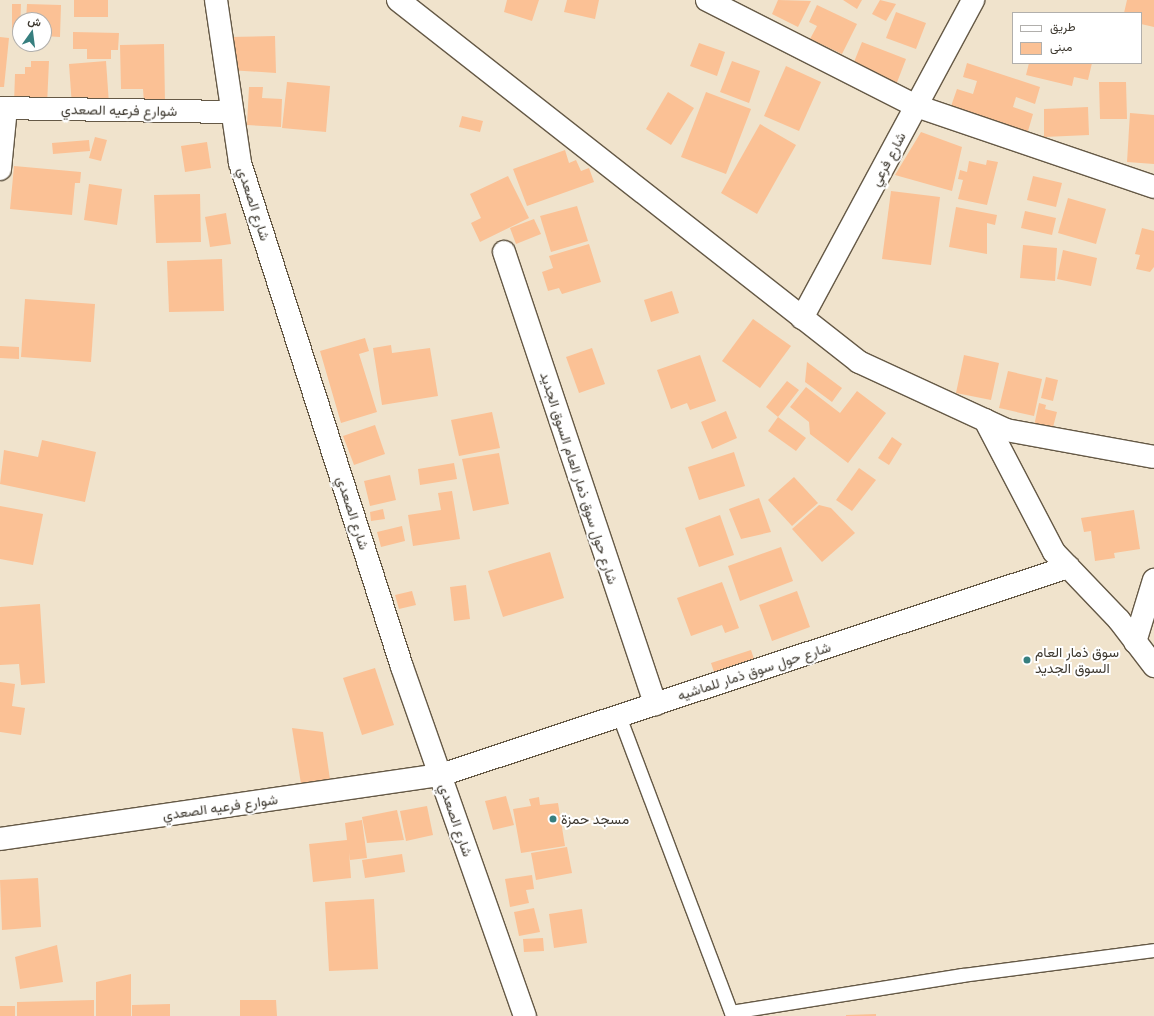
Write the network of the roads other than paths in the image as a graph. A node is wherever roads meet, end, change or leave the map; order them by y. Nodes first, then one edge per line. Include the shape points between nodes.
1 (216, 0) edge
2 (398, 0) edge
3 (707, 0) edge
4 (973, 0) edge
5 (916, 106) junction
6 (3, 108) edge
7 (232, 112) junction
8 (0, 169) edge
9 (1154, 188) edge
10 (504, 252) dead end
11 (802, 318) junction
12 (985, 420) junction
13 (1154, 457) edge
14 (1068, 567) junction
15 (1154, 580) edge
16 (1135, 642) junction
17 (1154, 666) edge
18 (655, 704) junction
19 (619, 716) junction
20 (440, 775) junction
21 (0, 839) edge
22 (1154, 950) edge
23 (525, 1016) edge

1 - 7 street, شارع الصعدي
2 - 11 street
3 - 5 street
4 - 5 street, شارع فرعي
5 - 9 street
5 - 11 street, شارع فرعي
6 - 7 street, شوارع فرعيه الصعدي
6 - 8 street, شوارع فرعيه الصعدي
7 - 20 street, شارع الصعدي via 240,163
10 - 18 street, شارع حول سوق ذمار العام السوق الجديد
11 - 12 street via 858,362
12 - 13 street via 1006,430
12 - 14 street via 1054,552
14 - 16 street
14 - 18 street, شارع حول سوق ذمار للماشيه
15 - 16 street
16 - 17 street
18 - 19 street, شارع حول سوق ذمار للماشيه
19 - 20 street, شارع حول سوق ذمار للماشيه
19 - 22 lane via 731,1012 962,975
20 - 21 street, شوارع فرعيه الصعدي
20 - 23 street, شارع الصعدي

